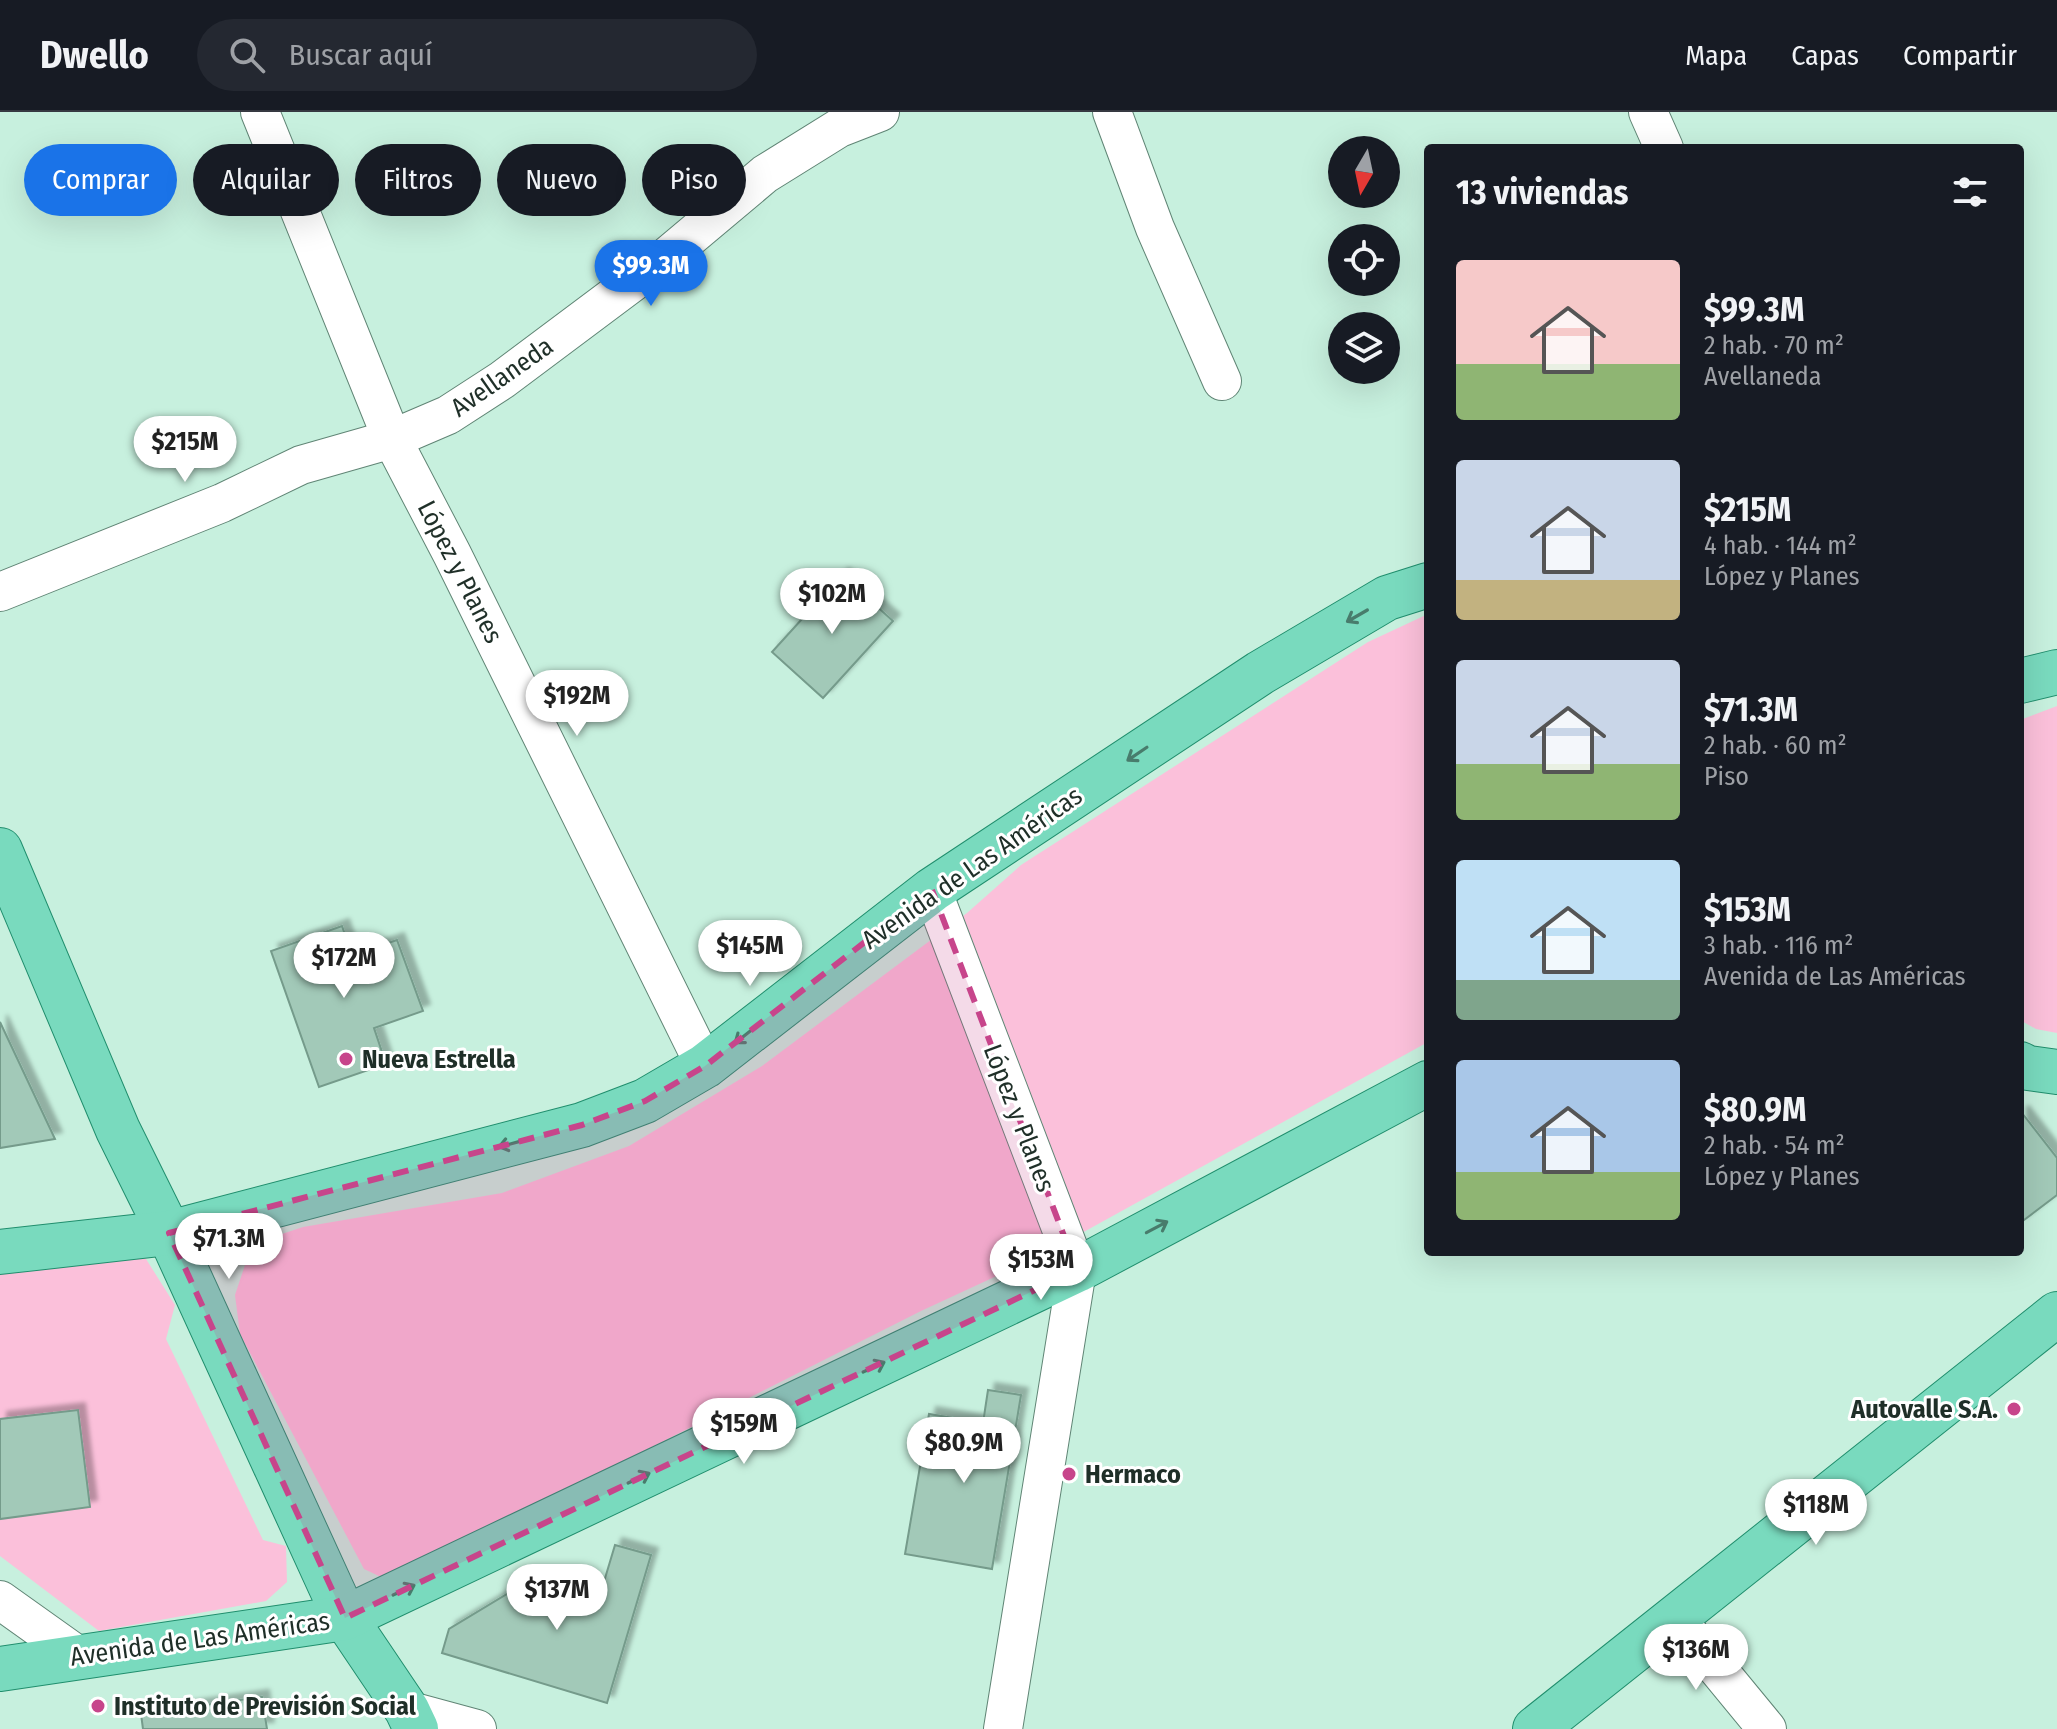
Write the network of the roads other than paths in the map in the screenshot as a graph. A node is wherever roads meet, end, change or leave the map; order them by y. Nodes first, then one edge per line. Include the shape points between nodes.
1 (260, 112) edge
2 (880, 112) edge
3 (1112, 112) edge
4 (1648, 112) edge
5 (1662, 144) edge
6 (1222, 381) dead end
7 (392, 439) junction
8 (1424, 586) edge
9 (0, 592) edge
10 (2057, 672) edge
11 (2024, 680) edge
12 (0, 850) edge
13 (932, 890) junction
14 (705, 1066) junction
15 (1424, 1085) edge
16 (169, 1233) junction
17 (0, 1252) edge
18 (1077, 1270) junction
19 (2057, 1314) edge
20 (0, 1600) edge
21 (1674, 1616) junction
22 (345, 1618) junction
23 (80, 1657) junction
24 (0, 1669) edge
25 (412, 1719) edge
26 (477, 1729) edge
27 (1003, 1729) edge
28 (1535, 1729) edge
29 (1767, 1729) edge

1 - 7 street, López y Planes
2 - 7 street, Avellaneda via 839,128 765,174 665,258 502,380 448,415
3 - 6 street via 1155,228
4 - 5 street
7 - 9 street, Avellaneda via 301,465 222,503
7 - 14 street, López y Planes
8 -> 13 main road, Avenida de Las Américas via 1387,598 1260,673
10 - 11 main road
12 - 16 main road via 118,1130
13 -> 14 main road, Avenida de Las Américas
13 - 18 street, López y Planes
14 -> 16 main road, Avenida de Las Américas via 645,1101 582,1125
18 -> 15 main road, Avenida de Las Américas
16 - 17 main road, Avenida de Las Américas
16 - 22 main road
22 -> 18 main road, Avenida de Las Américas
18 - 27 street
19 - 21 main road
20 - 23 street
21 - 28 main road
21 - 29 street
22 - 23 main road, Avenida de Las Américas
22 - 25 main road
23 - 24 main road, Avenida de Las Américas
25 - 26 street

